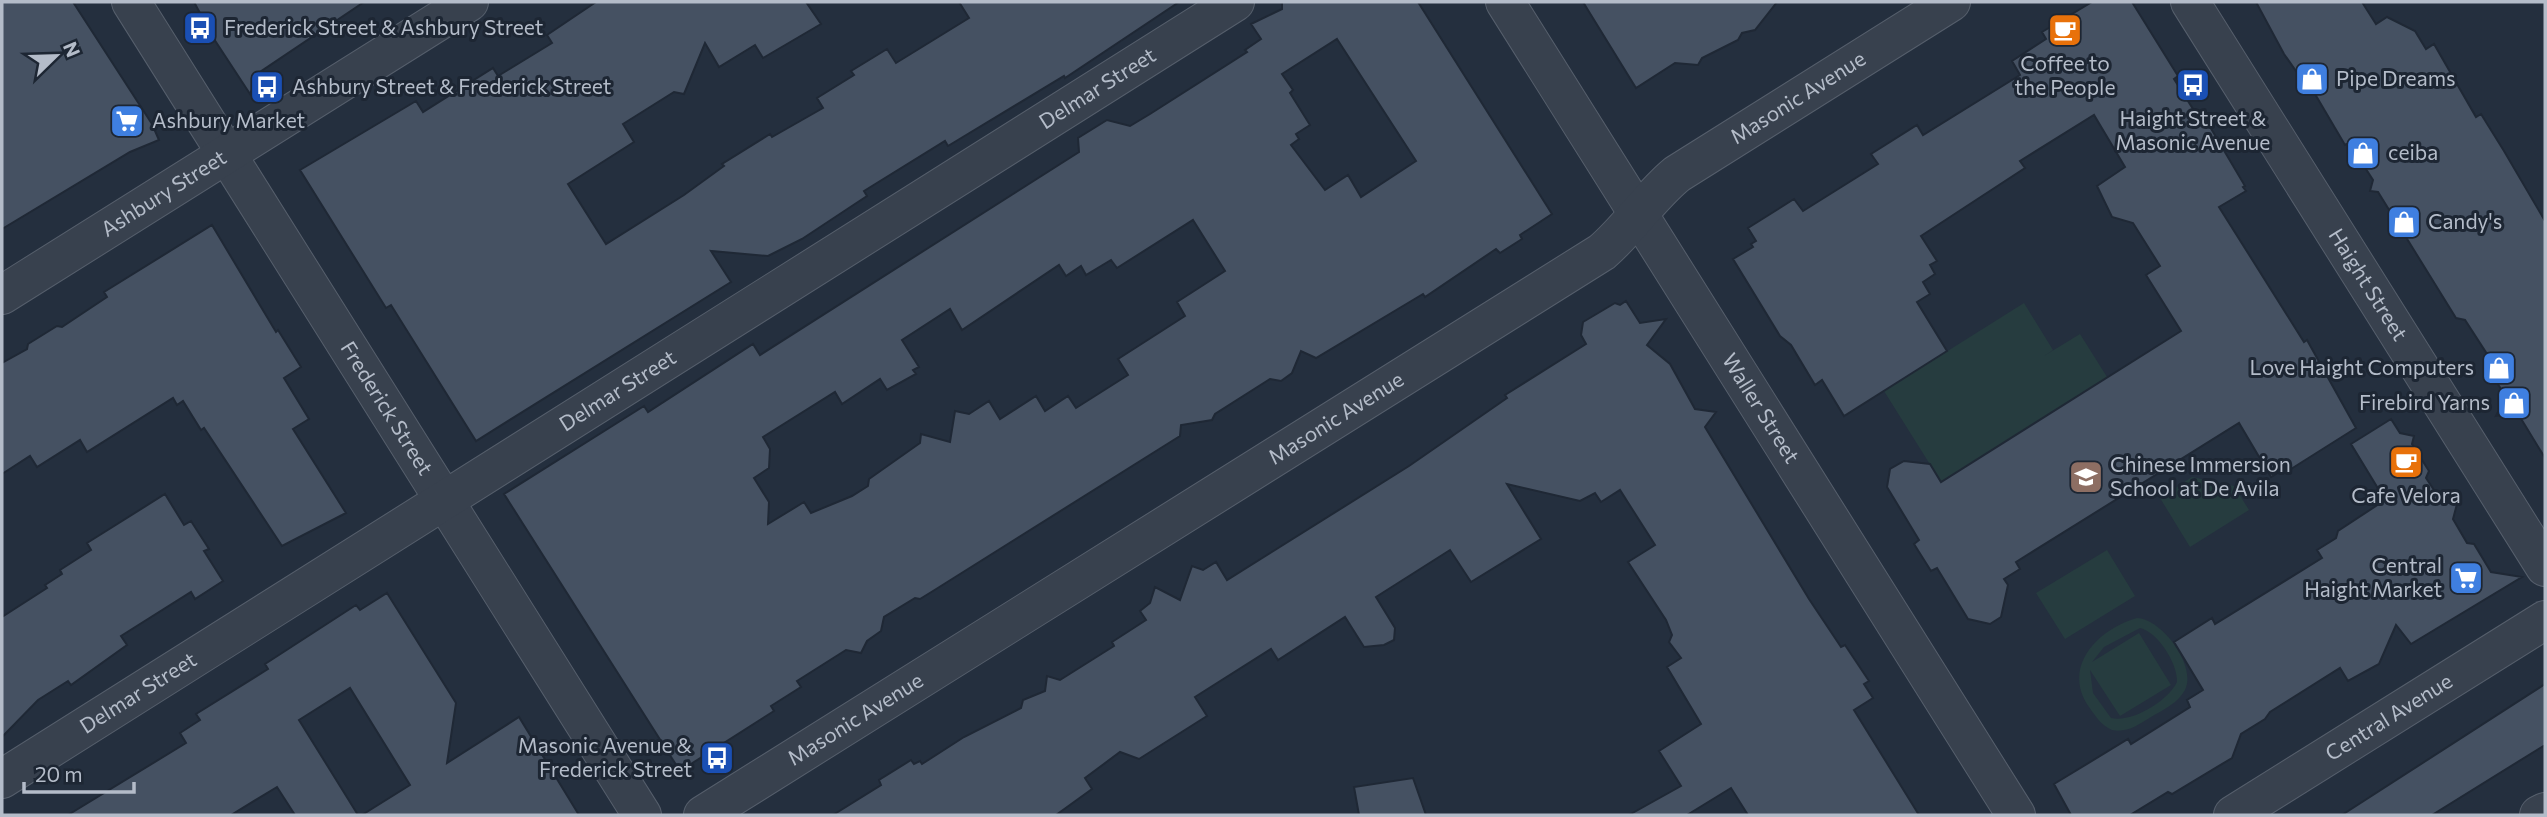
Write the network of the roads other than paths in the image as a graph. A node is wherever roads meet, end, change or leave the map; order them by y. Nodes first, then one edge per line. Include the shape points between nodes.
1 (131, 2) edge
2 (469, 2) edge
3 (1235, 2) edge
4 (1504, 2) edge
5 (1951, 2) edge
6 (2190, 2) edge
7 (227, 154) junction
8 (1639, 215) junction
9 (2, 295) edge
10 (444, 500) junction
11 (2545, 567) edge
12 (2545, 620) edge
13 (2, 779) edge
14 (2545, 811) edge
15 (642, 815) edge
16 (704, 815) edge
17 (2016, 815) edge
18 (2233, 815) edge
19 (2539, 815) edge

1 - 7 street, Frederick Street
2 - 7 street, Ashbury Street
3 - 10 street, Delmar Street
4 - 8 street, Waller Street
5 - 8 street, Masonic Avenue via 1677,174 1654,193
6 - 11 street, Haight Street
7 - 9 street, Ashbury Street
7 - 10 street, Frederick Street
8 - 16 street, Masonic Avenue via 1602,252
8 - 17 street, Waller Street
10 - 13 street, Delmar Street
10 - 15 street, Frederick Street
12 - 18 street, Central Avenue
14 - 19 street

